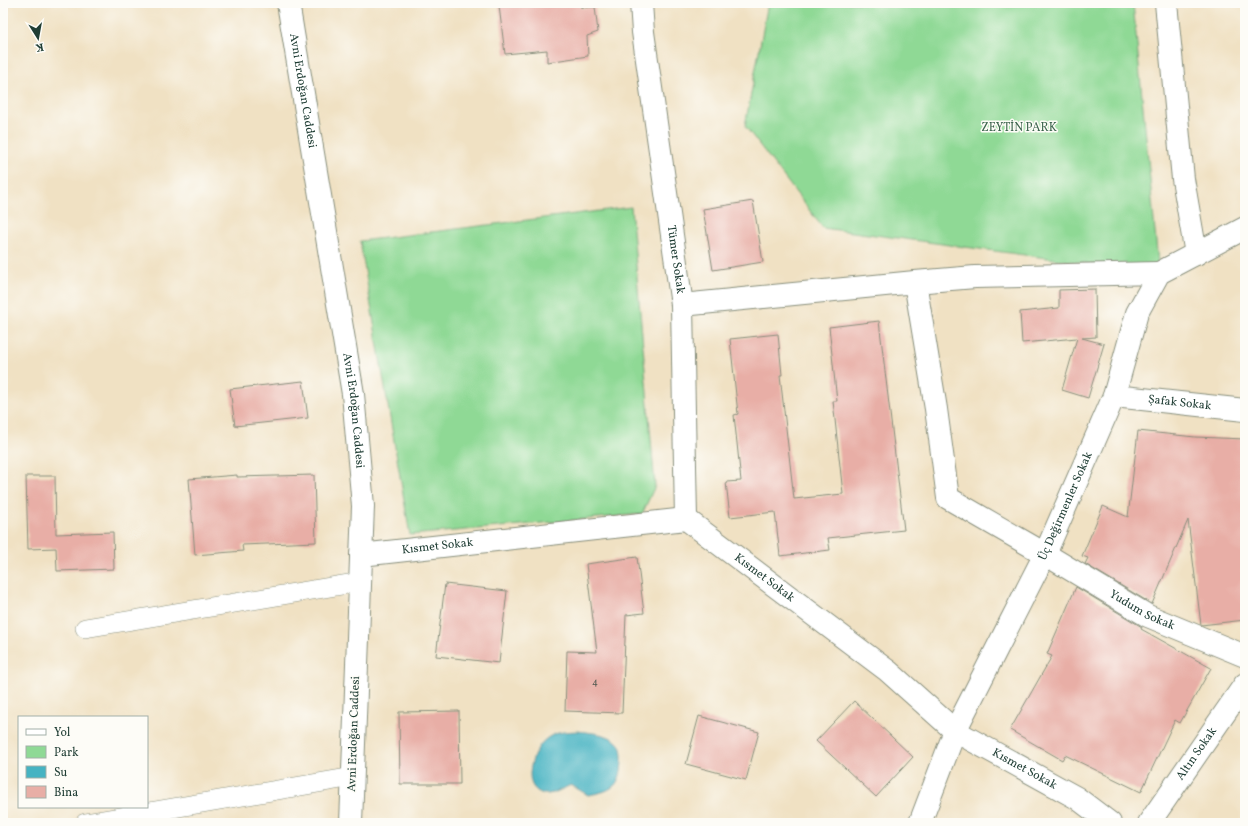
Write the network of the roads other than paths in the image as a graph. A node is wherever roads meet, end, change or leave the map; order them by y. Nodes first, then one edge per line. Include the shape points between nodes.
1 (288, 3) edge
2 (641, 3) edge
3 (1166, 3) edge
4 (1245, 228) edge
5 (1196, 254) junction
6 (1159, 273) junction
7 (915, 282) junction
8 (682, 305) junction
9 (1114, 396) junction
10 (1245, 410) edge
11 (686, 519) junction
12 (1045, 554) junction
13 (361, 555) junction
14 (360, 582) junction
15 (85, 628) dead end
16 (1245, 656) edge
17 (1245, 684) edge
18 (955, 731) junction
19 (353, 777) junction
20 (84, 823) edge
21 (351, 823) edge
22 (920, 823) edge
23 (1110, 823) edge
24 (1149, 823) edge

1 - 13 street, Avni Erdoğan Caddesi via 353,394 363,506
2 - 8 street, Tümer Sokak
3 - 5 street via 1183,179
4 - 5 street
5 - 6 street
6 - 7 street via 975,277
6 - 9 street, Üç Değirmenler Sokak via 1137,313
7 - 8 street
7 - 12 street, Yudum Sokak via 948,498
8 - 11 street, Tümer Sokak
9 - 10 street, Şafak Sokak
9 - 12 street, Üç Değirmenler Sokak
11 - 13 street, Kısmet Sokak
11 - 18 street, Kısmet Sokak via 888,671
12 - 16 street, Yudum Sokak via 1148,616
12 - 18 street, Üç Değirmenler Sokak
13 - 14 street, Avni Erdoğan Caddesi
14 - 15 lane
14 - 19 street, Avni Erdoğan Caddesi
17 - 24 street, Altın Sokak
18 - 22 street, Üç Değirmenler Sokak
18 - 23 street, Kısmet Sokak via 1077,798
19 - 20 lane
19 - 21 street, Avni Erdoğan Caddesi

